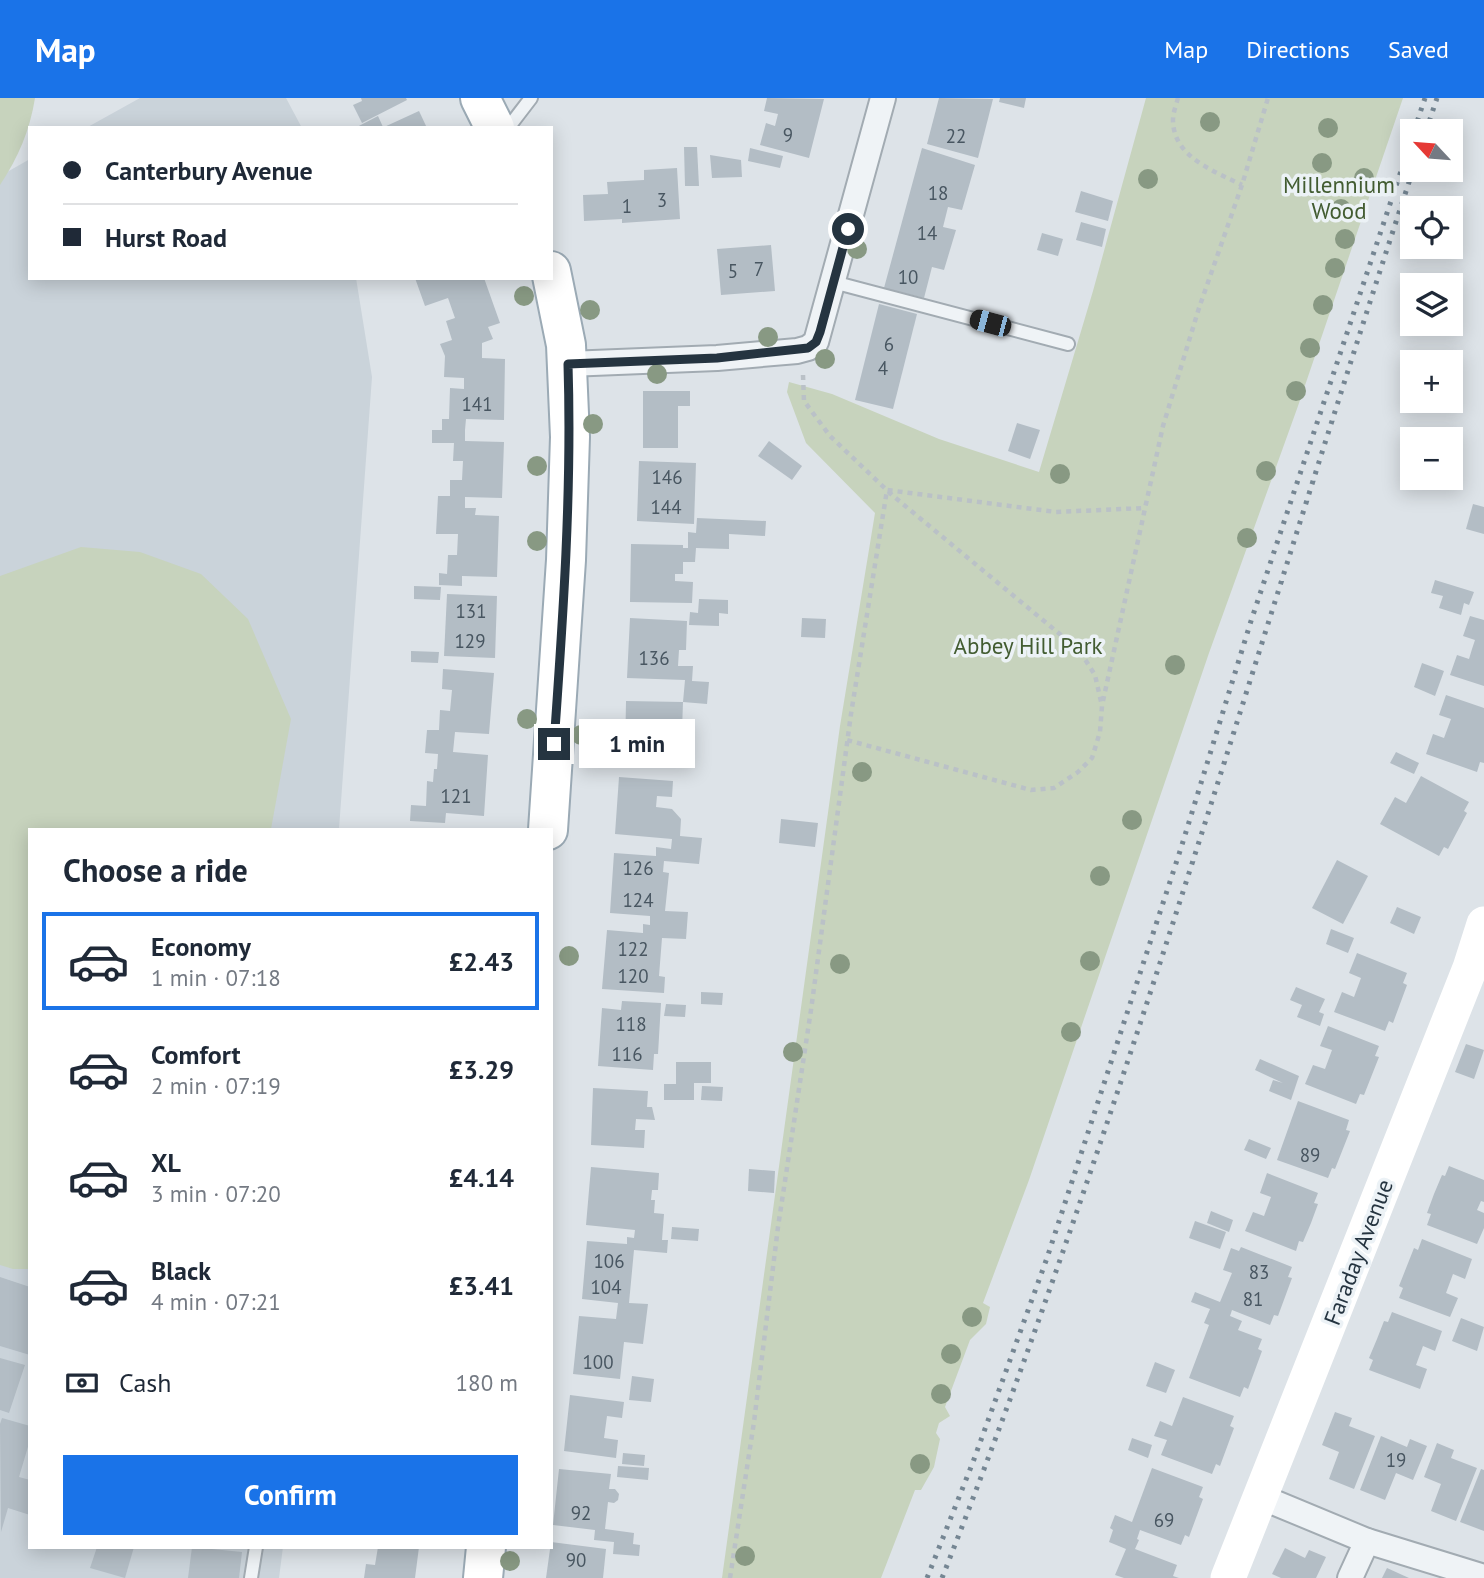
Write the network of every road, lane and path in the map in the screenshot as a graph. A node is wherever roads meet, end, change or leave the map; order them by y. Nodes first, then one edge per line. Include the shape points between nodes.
1 (480, 98) edge
2 (531, 98) edge
3 (883, 98) edge
4 (1178, 98) edge
5 (1268, 98) edge
6 (494, 126) edge
7 (510, 126) edge
8 (1242, 185) junction
9 (553, 280) edge
10 (833, 282) junction
11 (1068, 344) dead end
12 (568, 364) junction
13 (804, 401) dead end
14 (887, 491) junction
15 (1145, 508) junction
16 (1102, 706) junction
17 (848, 740) junction
18 (548, 828) edge
19 (1484, 925) edge
20 (1477, 971) edge
21 (1261, 1497) junction
22 (1367, 1541) junction
23 (256, 1549) edge
24 (486, 1549) edge
25 (1484, 1577) edge
26 (251, 1578) edge
27 (483, 1578) edge
28 (730, 1578) edge
29 (1228, 1578) edge
30 (1350, 1578) edge

1 - 6 main road
2 - 7 lane
3 - 10 street
4 - 8 path via 1173,120 1178,146
5 - 8 path
8 - 15 path via 1163,426
9 - 12 main road
10 - 11 lane
10 - 12 street via 820,332 808,348 717,358
12 - 18 main road via 566,560
13 - 14 path via 830,436
14 - 15 path via 1055,512
14 - 16 path via 1079,650 1095,675
14 - 17 path
15 - 16 path
16 - 17 path via 1091,758 1054,788 1031,789
17 - 28 path
19 - 20 street, Faraday Avenue
20 - 21 street, Faraday Avenue
21 - 22 street
21 - 29 street, Faraday Avenue
22 - 25 street
22 - 30 street
23 - 26 lane
24 - 27 main road

